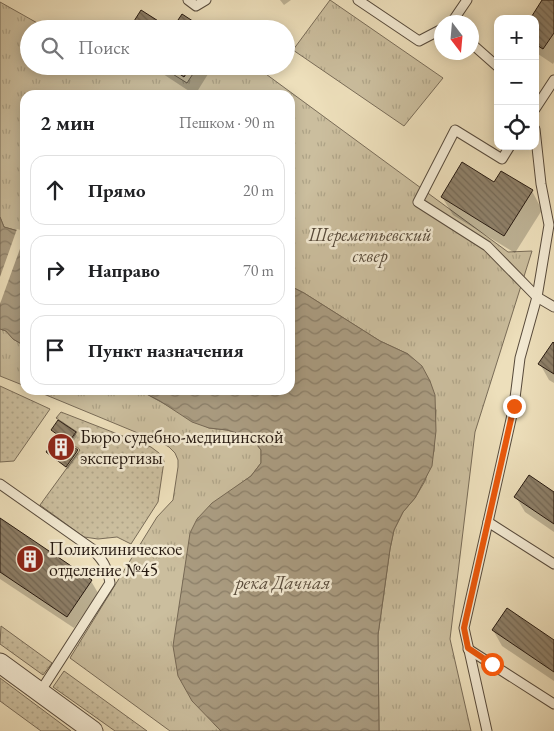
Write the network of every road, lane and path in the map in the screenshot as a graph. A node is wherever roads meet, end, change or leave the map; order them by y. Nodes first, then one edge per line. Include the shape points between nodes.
1 (188, 0) edge
2 (206, 0) edge
3 (358, 0) edge
4 (467, 0) edge
5 (457, 15) edge
6 (434, 33) edge
7 (479, 50) edge
8 (494, 63) edge
9 (554, 80) edge
10 (538, 105) edge
11 (508, 150) edge
12 (537, 150) edge
13 (537, 297) junction
14 (554, 307) edge
15 (0, 484) edge
16 (488, 522) junction
17 (554, 564) edge
18 (468, 648) junction
19 (0, 663) edge
20 (40, 692) junction
21 (554, 704) edge
22 (93, 731) edge
23 (487, 731) edge

1 - 2 lane via 196,6
3 - 6 lane via 419,41
4 - 5 lane
7 - 8 lane
9 - 10 lane
11 - 13 lane via 502,159 455,130 418,202 487,246
12 - 13 lane via 550,225
13 - 14 lane
13 - 16 lane via 520,358 514,406
15 - 20 lane via 91,548 103,560 110,583
16 - 17 lane
16 - 18 lane via 464,628
18 - 21 lane
18 - 23 lane
19 - 20 street
20 - 22 street

